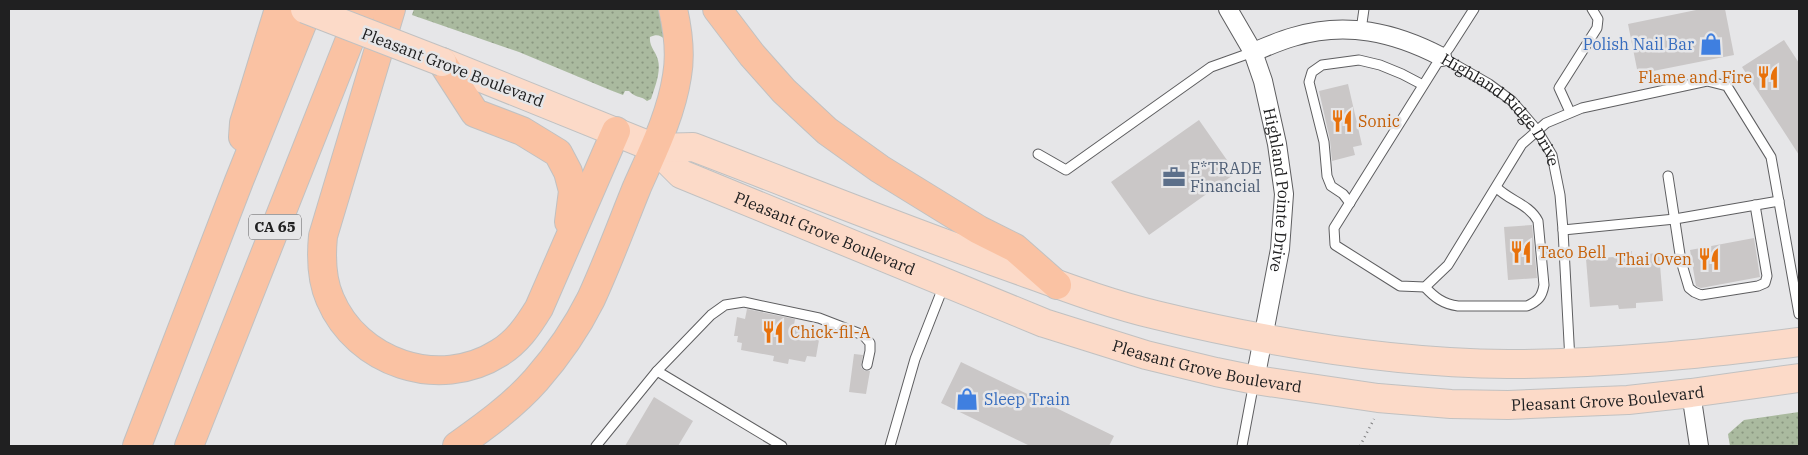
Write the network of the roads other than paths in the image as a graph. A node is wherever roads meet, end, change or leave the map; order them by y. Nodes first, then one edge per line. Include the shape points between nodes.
1 (279, 9) edge
2 (307, 9) edge
3 (362, 9) edge
4 (390, 9) edge
5 (673, 9) edge
6 (716, 9) edge
7 (1228, 9) edge
8 (1364, 9) edge
9 (1474, 9) edge
10 (1592, 9) edge
11 (1361, 30) junction
12 (1253, 52) junction
13 (1442, 57) junction
14 (442, 62) junction
15 (1423, 86) junction
16 (1570, 112) junction
17 (1537, 130) junction
18 (616, 131) junction
19 (655, 148) junction
20 (1038, 154) dead end
21 (1668, 176) dead end
22 (239, 180) junction
23 (1497, 188) junction
24 (1779, 201) junction
25 (1350, 203) junction
26 (1755, 205) junction
27 (1675, 219) junction
28 (1563, 230) junction
29 (563, 250) junction
30 (945, 282) junction
31 (1057, 284) junction
32 (1424, 287) junction
33 (1799, 314) edge
34 (1263, 338) junction
35 (1799, 342) edge
36 (1799, 359) edge
37 (1570, 363) junction
38 (867, 365) dead end
39 (657, 371) junction
40 (1799, 378) edge
41 (1255, 380) junction
42 (1691, 393) junction
43 (137, 446) edge
44 (189, 446) edge
45 (458, 446) edge
46 (596, 446) edge
47 (782, 446) edge
48 (890, 446) edge
49 (1242, 446) edge
50 (1699, 446) edge

1 - 22 highway via 244,123
2 - 14 main road, Pleasant Grove Boulevard, bridge
2 - 22 highway, CA 65
3 - 44 highway, CA 65
4 - 29 highway via 323,236 323,278 338,316 365,346 391,361 418,368 459,368 498,354 528,327
5 - 19 highway via 678,27 678,76
6 - 31 highway via 784,91 827,131 880,169 979,230 1015,248
7 - 12 street, Highland Pointe Drive
8 - 11 lane
9 - 13 lane
10 - 16 lane via 1598,19 1597,28 1558,88
11 - 12 street, Highland Ridge Drive via 1311,32
11 - 13 street, Highland Ridge Drive via 1399,38
12 - 20 lane via 1211,68 1066,170
12 - 34 street, Highland Pointe Drive via 1277,144 1284,194 1280,249
13 - 15 lane
13 - 17 lane, Highland Ridge Drive via 1512,101
14 - 18 main road, Pleasant Grove Boulevard
14 - 29 highway via 475,113 522,131 558,153 573,191
15 - 25 lane
15 - 25 lane via 1380,65 1359,60 1322,65 1312,72 1309,82 1324,142 1327,176 1331,186
16 - 17 lane
16 - 24 lane via 1707,81 1727,86 1771,157
17 - 23 lane via 1522,144
17 - 28 lane, Highland Ridge Drive via 1552,155
18 - 19 main road, Pleasant Grove Boulevard
18 - 29 highway
19 - 30 main road, Pleasant Grove Boulevard via 681,174
19 - 31 main road, Pleasant Grove Boulevard via 693,147
19 - 45 highway via 590,300 565,342 535,381
21 - 27 lane
22 - 43 highway, CA 65
23 - 32 lane via 1448,265
23 - 32 lane via 1533,212 1538,221 1543,295 1527,306 1458,306 1433,297
24 - 26 lane
24 - 33 lane
25 - 32 lane via 1334,228 1335,245 1400,286
26 - 27 lane
26 - 27 lane via 1767,276 1765,282 1758,286 1700,295 1694,292 1681,261
27 - 28 lane
28 - 37 lane, Highland Ridge Drive
30 - 41 main road, Pleasant Grove Boulevard via 1044,323 1146,356
30 - 48 lane via 915,359
31 - 34 main road, Pleasant Grove Boulevard via 1154,315
34 - 37 main road, Pleasant Grove Boulevard via 1380,356 1488,363
34 - 41 street, Highland Pointe Drive
35 - 37 main road, Pleasant Grove Boulevard via 1687,355
36 - 42 main road via 1712,371 1696,381
38 - 39 lane via 870,343 862,335 819,318 744,302 726,305 711,315
39 - 46 lane
39 - 47 lane
40 - 42 main road, Pleasant Grove Boulevard
41 - 42 main road, Pleasant Grove Boulevard via 1378,398 1452,404 1610,401
41 - 49 lane
42 - 50 street

